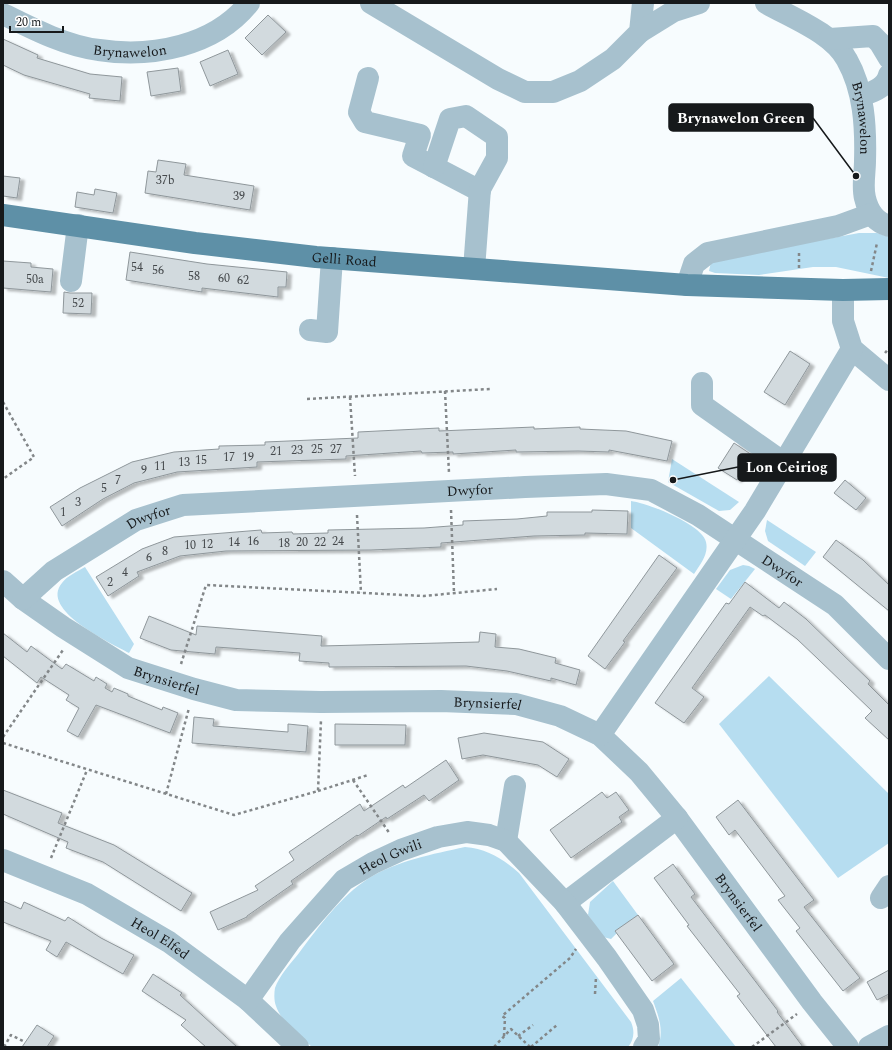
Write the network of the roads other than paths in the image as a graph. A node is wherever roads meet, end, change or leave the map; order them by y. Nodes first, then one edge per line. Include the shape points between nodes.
1 (249, 3) edge
2 (371, 3) edge
3 (643, 3) edge
4 (699, 3) edge
5 (766, 3) edge
6 (3, 14) edge
7 (640, 32) junction
8 (830, 39) junction
9 (889, 58) edge
10 (889, 75) edge
11 (368, 78) dead end
12 (861, 96) junction
13 (434, 167) junction
14 (480, 191) junction
15 (3, 215) edge
16 (880, 221) edge
17 (78, 225) junction
18 (332, 258) junction
19 (474, 269) junction
20 (71, 281) dead end
21 (687, 284) junction
22 (889, 289) edge
23 (843, 290) junction
24 (310, 330) dead end
25 (852, 349) junction
26 (889, 380) edge
27 (702, 383) dead end
28 (784, 463) junction
29 (734, 539) junction
30 (3, 581) edge
31 (23, 599) junction
32 (889, 659) edge
33 (600, 735) junction
34 (515, 786) dead end
35 (676, 818) junction
36 (506, 841) junction
37 (3, 860) edge
38 (565, 903) junction
39 (248, 1000) junction
40 (889, 1036) edge
41 (298, 1047) edge
42 (644, 1047) edge
43 (848, 1047) edge
44 (869, 1047) edge

1 - 6 street, Brynawelon via 232,22 209,36 154,51 99,50 77,45 28,27
2 - 7 street via 498,79 525,92 553,92 580,81 613,59
3 - 7 street
4 - 7 street via 674,11
5 - 8 street, Brynawelon
8 - 9 street via 873,36
8 - 12 street, Brynawelon via 847,59
10 - 12 street via 877,91
11 - 13 street via 359,112 365,122 420,135 413,156
12 - 16 street, Brynawelon via 865,141 864,196
13 - 14 street
13 - 14 street via 450,119 466,116 497,137 497,158
14 - 19 street
15 - 17 main road, Gelli Road
16 - 21 street via 838,226 708,253 694,264
17 - 18 main road, Gelli Road via 195,243
17 - 20 street
18 - 19 main road, Gelli Road
18 - 24 street via 327,332
19 - 21 main road, Gelli Road
21 - 23 main road, Gelli Road
22 - 23 main road
23 - 25 street via 843,321
25 - 26 street
25 - 28 street
27 - 28 street via 702,405
28 - 29 street via 755,511
29 - 31 street, Dwyfor via 698,514 651,490 606,484 183,505 136,520 54,571
29 - 32 street, Dwyfor via 835,605
29 - 33 street
30 - 31 street, Brynsierfel
31 - 33 street, Brynsierfel via 128,668 236,700 516,704 560,716
33 - 35 street, Brynsierfel via 639,772
34 - 36 street
35 - 38 street
35 - 43 street, Brynsierfel
36 - 38 street, Heol Gwili
36 - 39 street, Heol Gwili via 489,835 467,832 438,837 401,850 344,880 290,941
37 - 39 street, Heol Elfed via 87,894 169,942
38 - 42 street, Heol Gwili via 643,1010 649,1039
39 - 41 street, Heol Elfed
40 - 44 street

